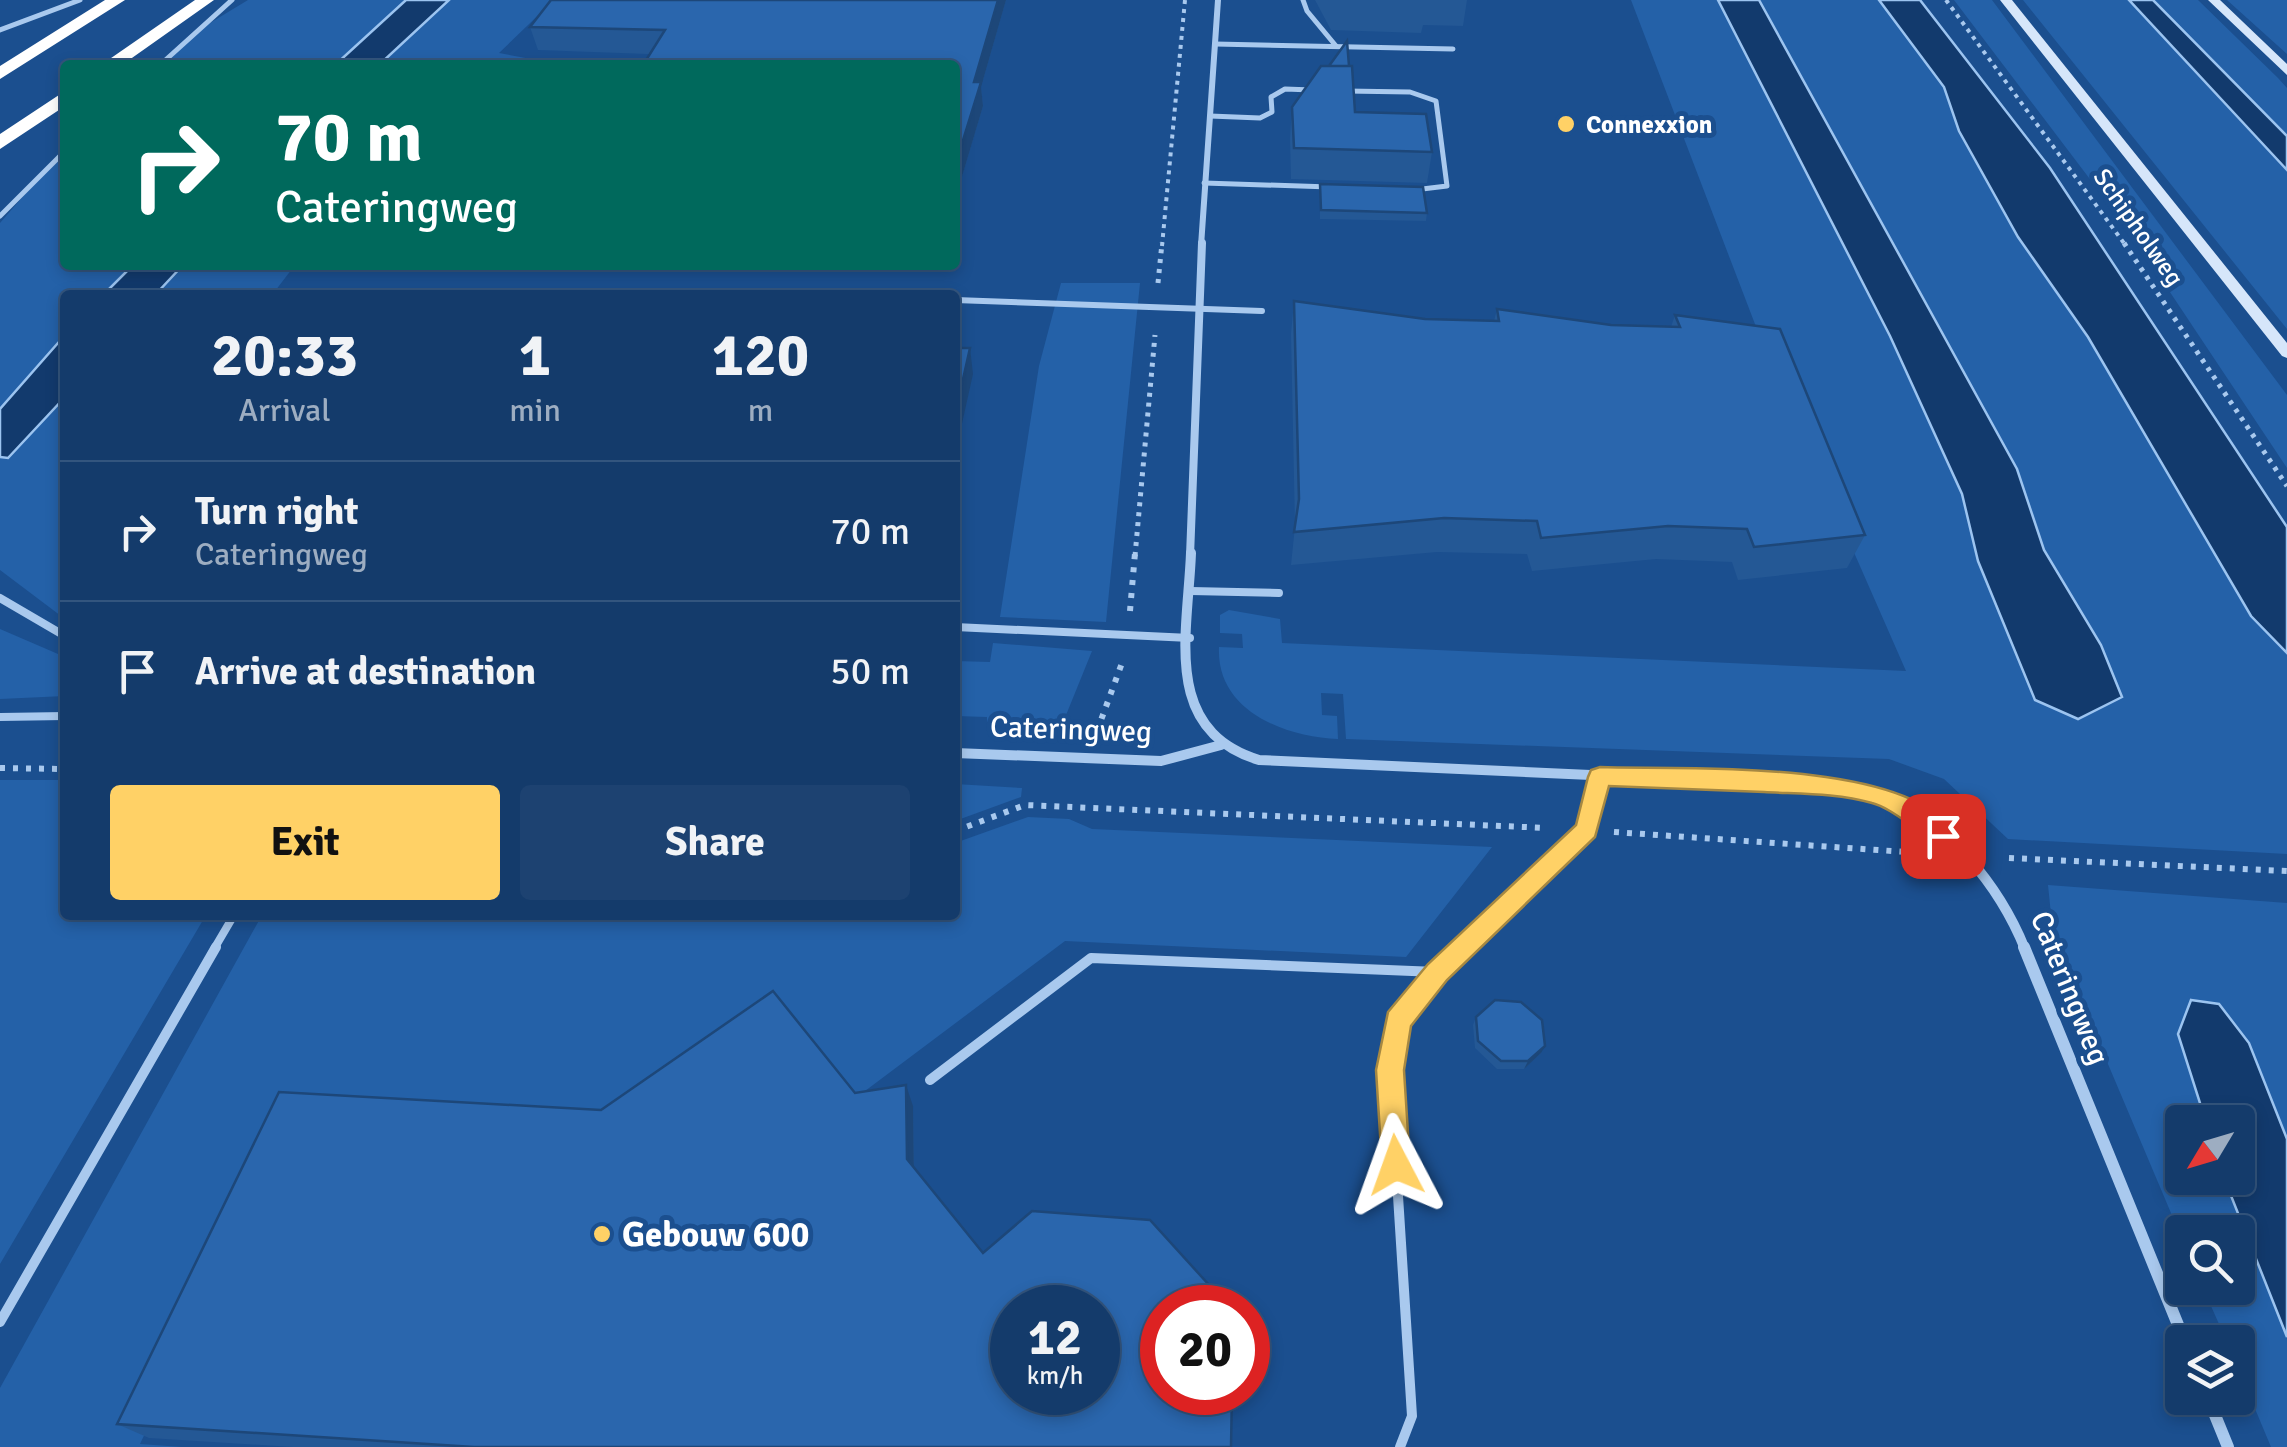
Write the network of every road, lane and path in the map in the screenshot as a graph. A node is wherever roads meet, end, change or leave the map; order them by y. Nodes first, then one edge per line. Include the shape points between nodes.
1 (80, 0) edge
2 (117, 0) edge
3 (206, 0) edge
4 (232, 0) edge
5 (1184, 0) edge
6 (1218, 0) edge
7 (1303, 0) edge
8 (1946, 0) edge
9 (2006, 0) edge
10 (2214, 0) edge
11 (0, 30) edge
12 (1215, 44) junction
13 (1336, 46) junction
14 (1454, 49) dead end
15 (117, 60) edge
16 (166, 60) edge
17 (2287, 71) edge
18 (0, 74) edge
19 (1320, 90) edge
20 (1338, 90) edge
21 (60, 101) edge
22 (1210, 116) junction
23 (0, 143) edge
24 (60, 156) edge
25 (1204, 183) junction
26 (1340, 187) edge
27 (1398, 189) edge
28 (0, 216) edge
29 (960, 300) edge
30 (1158, 308) junction
31 (1197, 310) junction
32 (1262, 311) dead end
33 (2287, 353) edge
34 (2287, 486) edge
35 (1191, 591) junction
36 (1279, 593) dead end
37 (0, 598) edge
38 (960, 627) edge
39 (60, 633) edge
40 (1127, 636) junction
41 (1190, 638) junction
42 (60, 716) edge
43 (0, 717) edge
44 (1094, 740) dead end
45 (1221, 744) junction
46 (960, 753) edge
47 (0, 768) edge
48 (60, 769) edge
49 (1600, 777) junction
50 (1086, 795) dead end
51 (1085, 808) dead end
52 (231, 920) edge
53 (1438, 972) junction
54 (930, 1080) dead end
55 (0, 1322) edge
56 (2178, 1325) edge
57 (2215, 1415) edge
58 (1400, 1447) edge
59 (2228, 1447) edge

1 - 11 lane
2 - 18 highway
3 - 15 highway
4 - 16 lane
5 - 30 path
6 - 12 street
7 - 13 lane
8 - 34 path, Schipholweg via 2117,232
9 - 33 main road, Schipholweg
10 - 17 main road
12 - 13 lane
12 - 22 street
13 - 14 lane
19 - 22 lane via 1285,90 1271,97 1272,112 1260,118
20 - 27 lane via 1410,92 1436,102 1448,186
21 - 23 highway
22 - 25 street
24 - 28 lane
25 - 26 lane
25 - 31 street
29 - 30 lane
30 - 31 lane
30 - 40 path
31 - 32 lane
31 - 35 street
35 - 36 lane
35 - 41 street
37 - 39 lane
38 - 40 lane
40 - 41 lane
40 - 44 path
41 - 45 street via 1192,708
42 - 43 lane
45 - 46 street, Cateringweg via 1161,761
45 - 49 street, Cateringweg via 1275,761
47 - 48 path
49 - 53 lane via 1586,830
49 - 56 street, Cateringweg via 1835,786 1882,795 1922,816 2009,909
50 - 51 path
52 - 55 lane
53 - 54 lane via 1090,958
53 - 58 lane via 1398,1021 1390,1070 1412,1416
57 - 59 street

